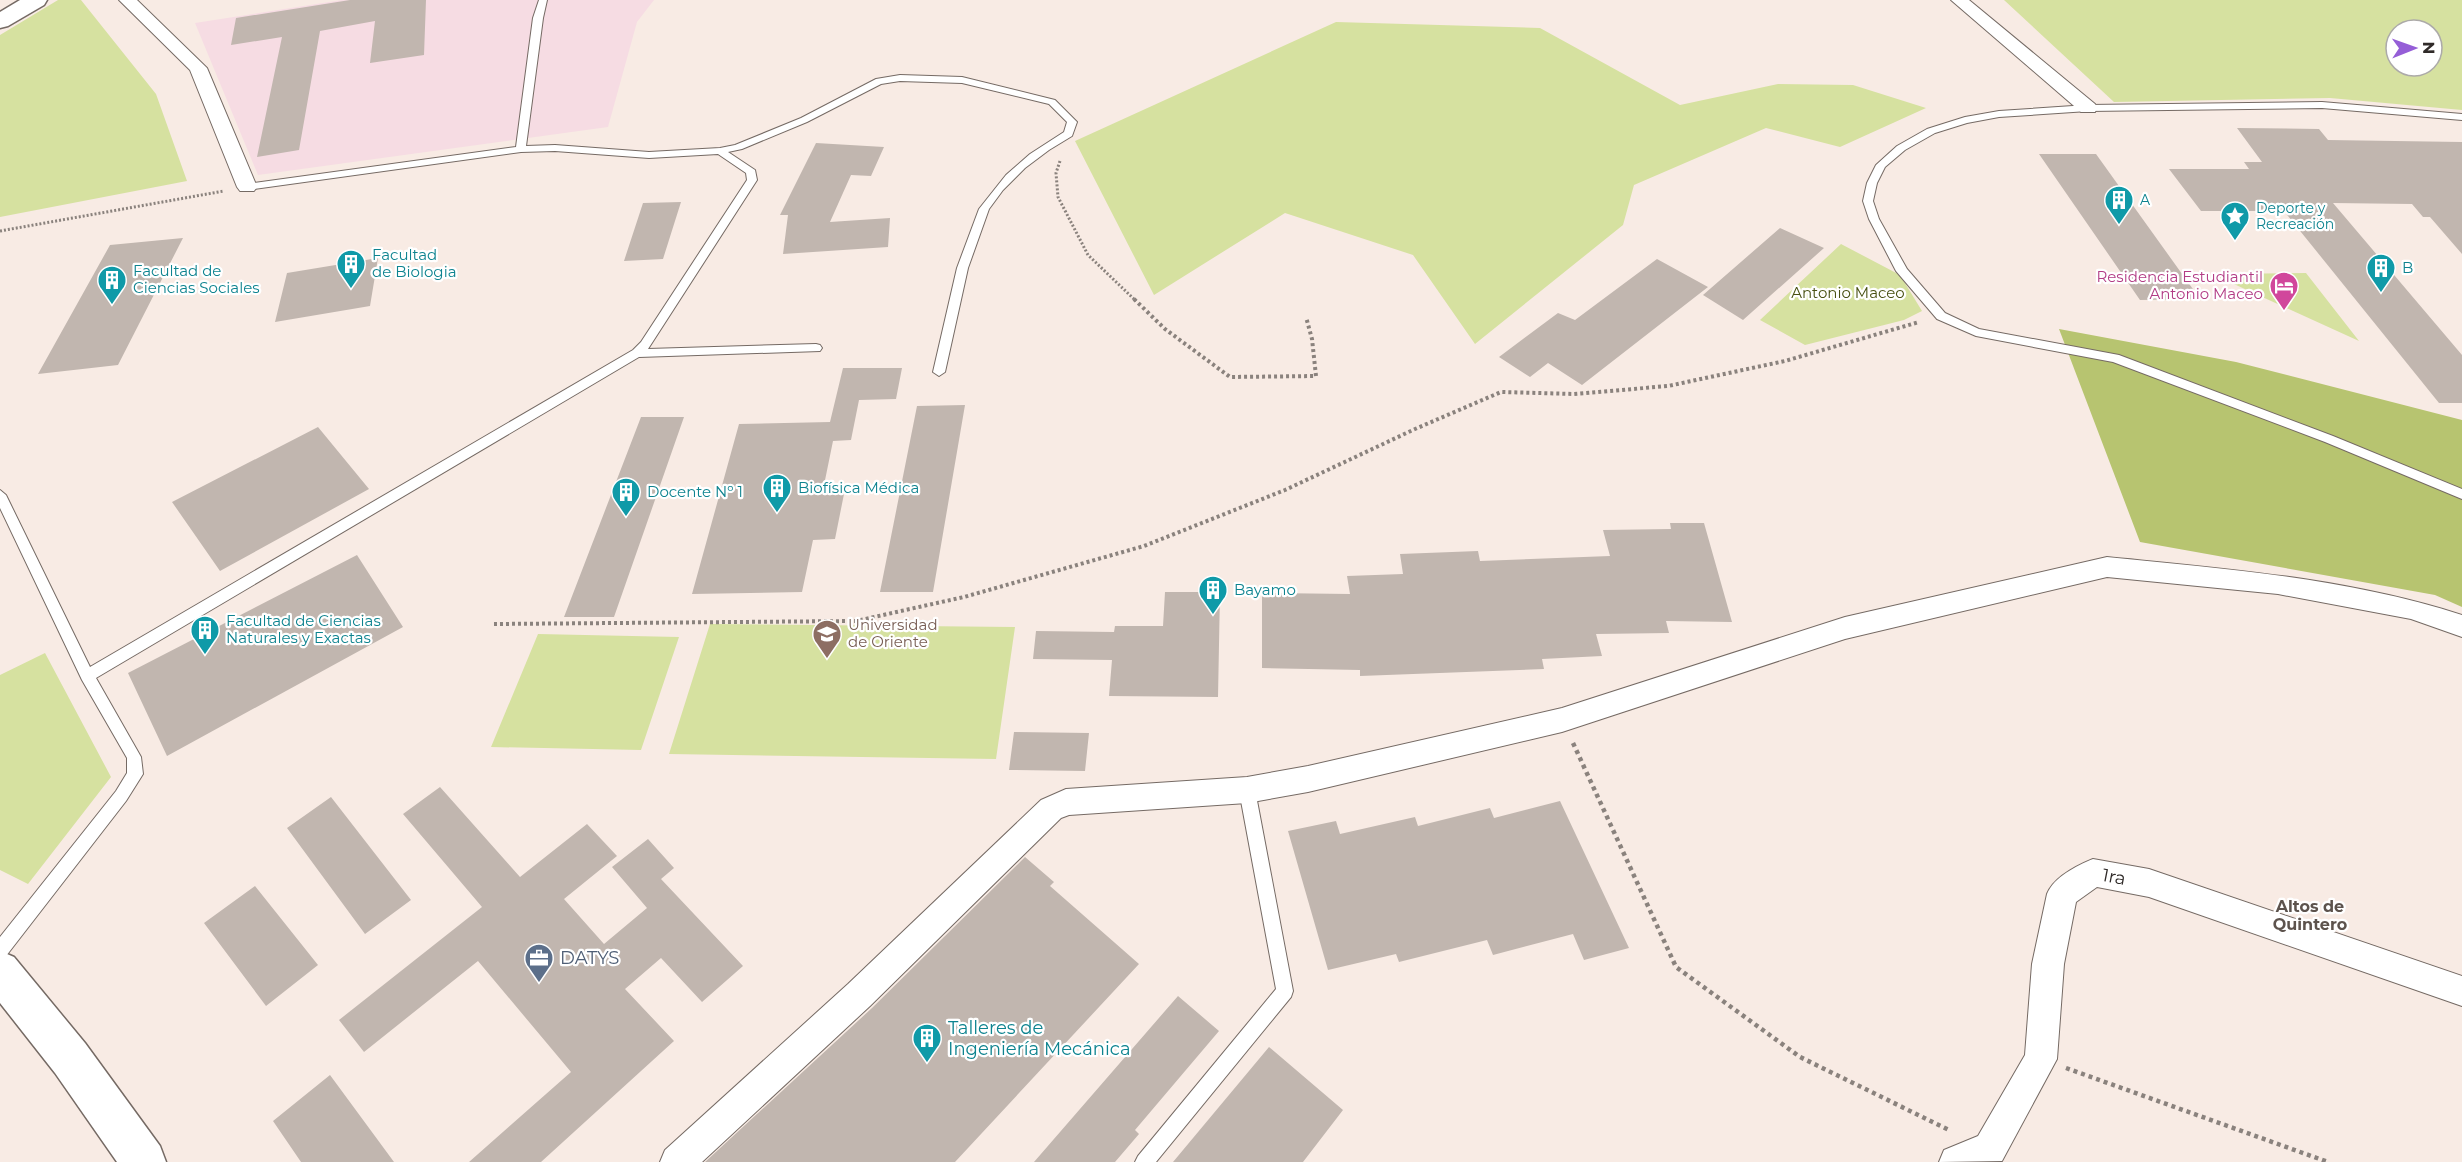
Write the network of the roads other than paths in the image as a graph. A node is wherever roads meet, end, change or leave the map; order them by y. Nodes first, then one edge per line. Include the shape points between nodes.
1 (36, 0) edge
2 (127, 0) edge
3 (543, 0) edge
4 (1959, 0) edge
5 (0, 21) edge
6 (2088, 108) junction
7 (2462, 117) edge
8 (521, 148) junction
9 (720, 151) junction
10 (247, 187) joint
11 (816, 348) dead end
12 (637, 353) junction
13 (939, 372) dead end
14 (2462, 494) edge
15 (0, 495) edge
16 (2462, 626) edge
17 (87, 676) junction
18 (1247, 790) junction
19 (0, 950) edge
20 (0, 971) edge
21 (2462, 991) edge
22 (144, 1162) edge
23 (677, 1162) edge
24 (1144, 1162) edge
25 (1956, 1162) edge

1 - 5 main road
2 - 10 street via 198,68
3 - 8 lane
4 - 6 street
6 - 7 lane via 2322,105
6 - 14 lane via 1965,120 1931,131 1881,165 1868,201 1874,219 1902,271 1941,316 1976,332 2115,358
8 - 9 lane via 649,156
8 - 10 lane
9 - 12 lane via 751,172 752,180
9 - 13 lane via 804,120 879,81 900,78 962,80 1052,102 1072,122 1068,134 1046,145 1012,174 985,207 963,266
11 - 12 lane
12 - 17 lane
15 - 17 lane
16 - 18 street via 2411,609 2278,584 2107,567 1845,628 1562,720
17 - 19 lane via 134,757 135,774
18 - 23 street via 1089,799 1051,809
18 - 24 lane via 1285,991
20 - 22 main road via 70,1058
21 - 25 street, 1ra via 2149,883 2093,873 2062,894 2048,964 2041,1059 1990,1149

